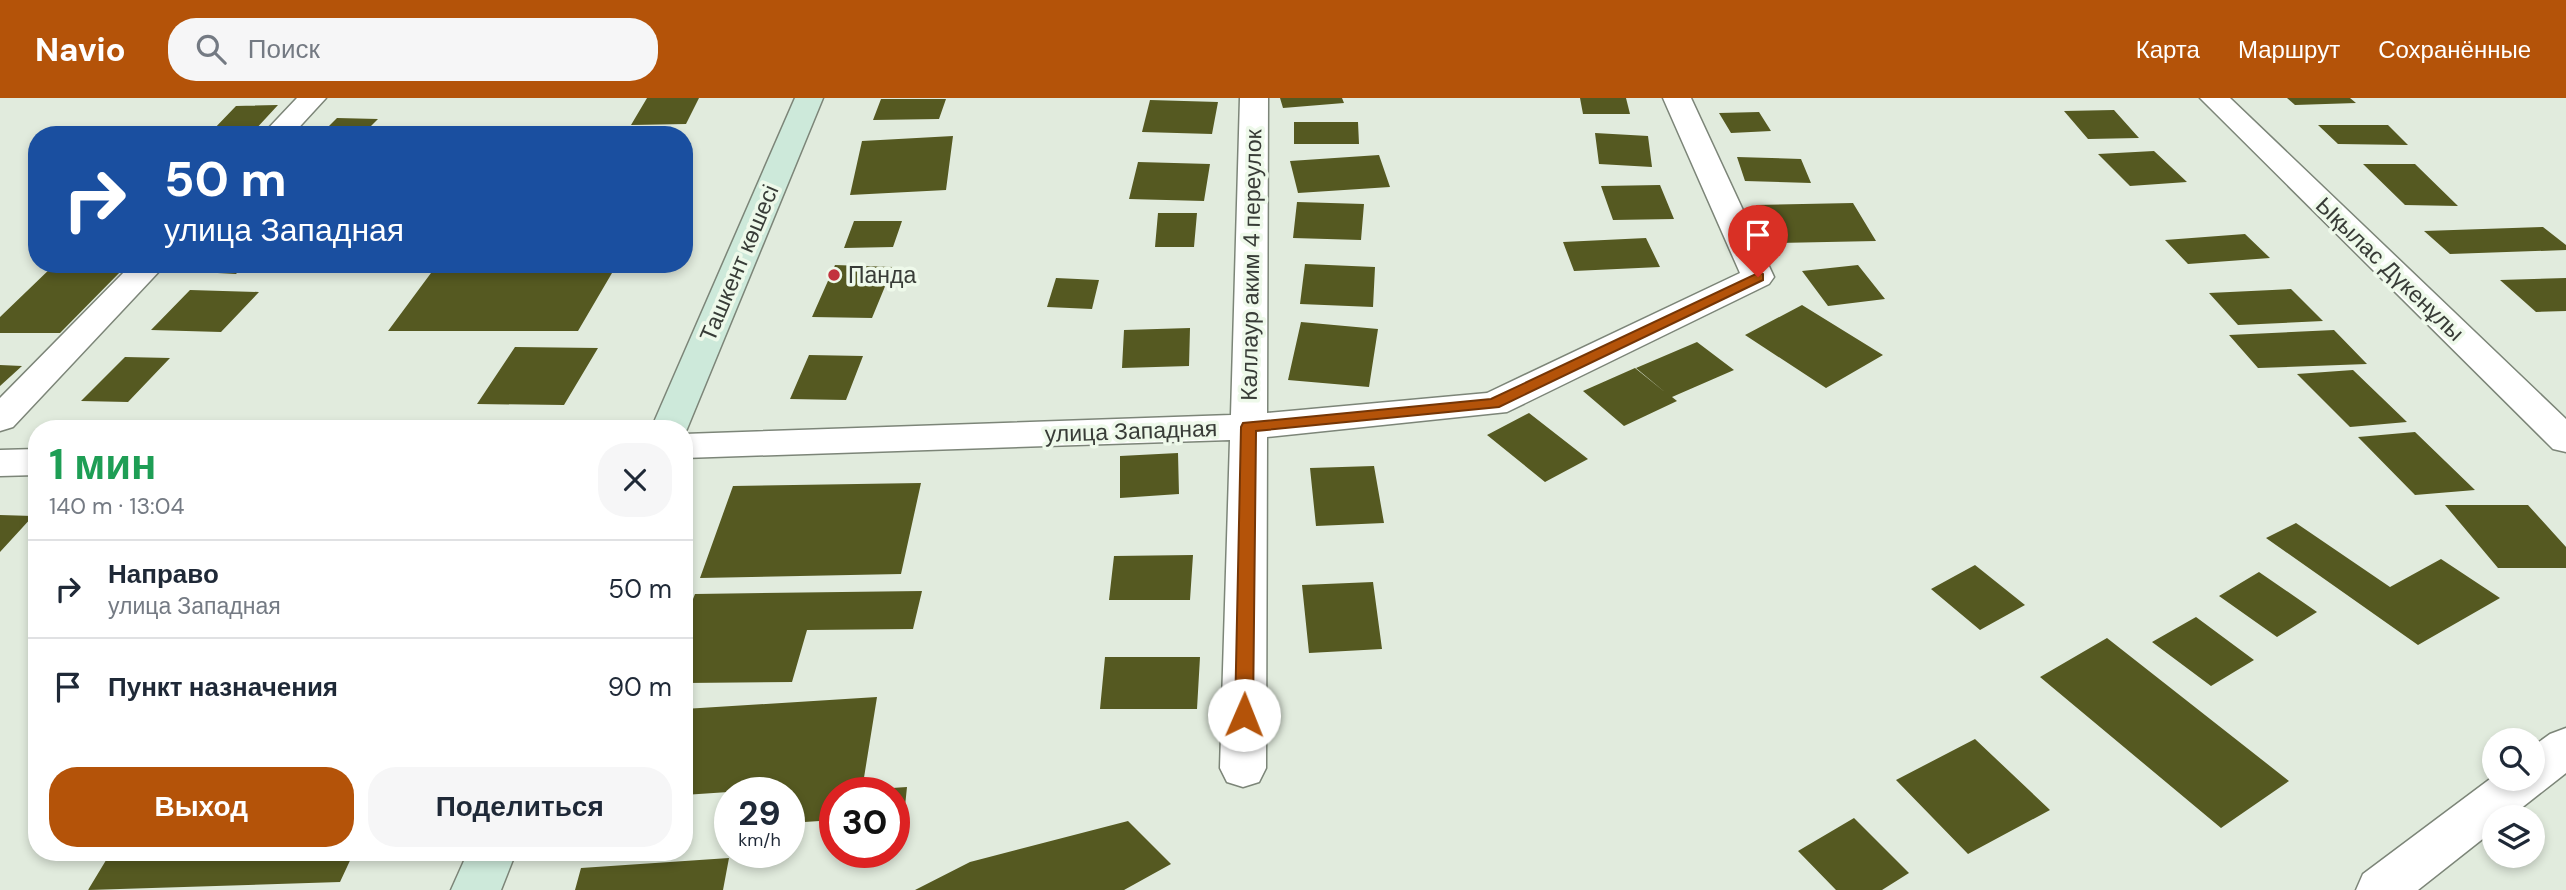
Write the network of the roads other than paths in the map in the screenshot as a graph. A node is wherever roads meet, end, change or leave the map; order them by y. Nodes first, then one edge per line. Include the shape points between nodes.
1 (312, 98) edge
2 (809, 98) edge
3 (1254, 98) edge
4 (1677, 98) edge
5 (2214, 98) edge
6 (285, 126) edge
7 (141, 273) edge
8 (0, 419) edge
9 (673, 420) edge
10 (1248, 427) junction
11 (2566, 440) edge
12 (693, 446) edge
13 (28, 462) edge
14 (0, 463) edge
15 (2566, 747) edge
16 (2545, 764) edge
17 (1243, 768) dead end
18 (2509, 791) edge
19 (488, 861) edge
20 (476, 890) edge
21 (2381, 890) edge

1 - 6 street
2 - 9 main road, Ташкент көшесі
3 - 10 street, Каллаур аким 4 переулок
4 - 10 street, улица Западная via 1758,277 1493,404
5 - 11 street, Ықылас Дүкенұлы
7 - 8 street
10 - 12 street, улица Западная
10 - 17 street, Каллаур аким 4 переулок
13 - 14 street
15 - 16 street
18 - 21 street
19 - 20 main road

